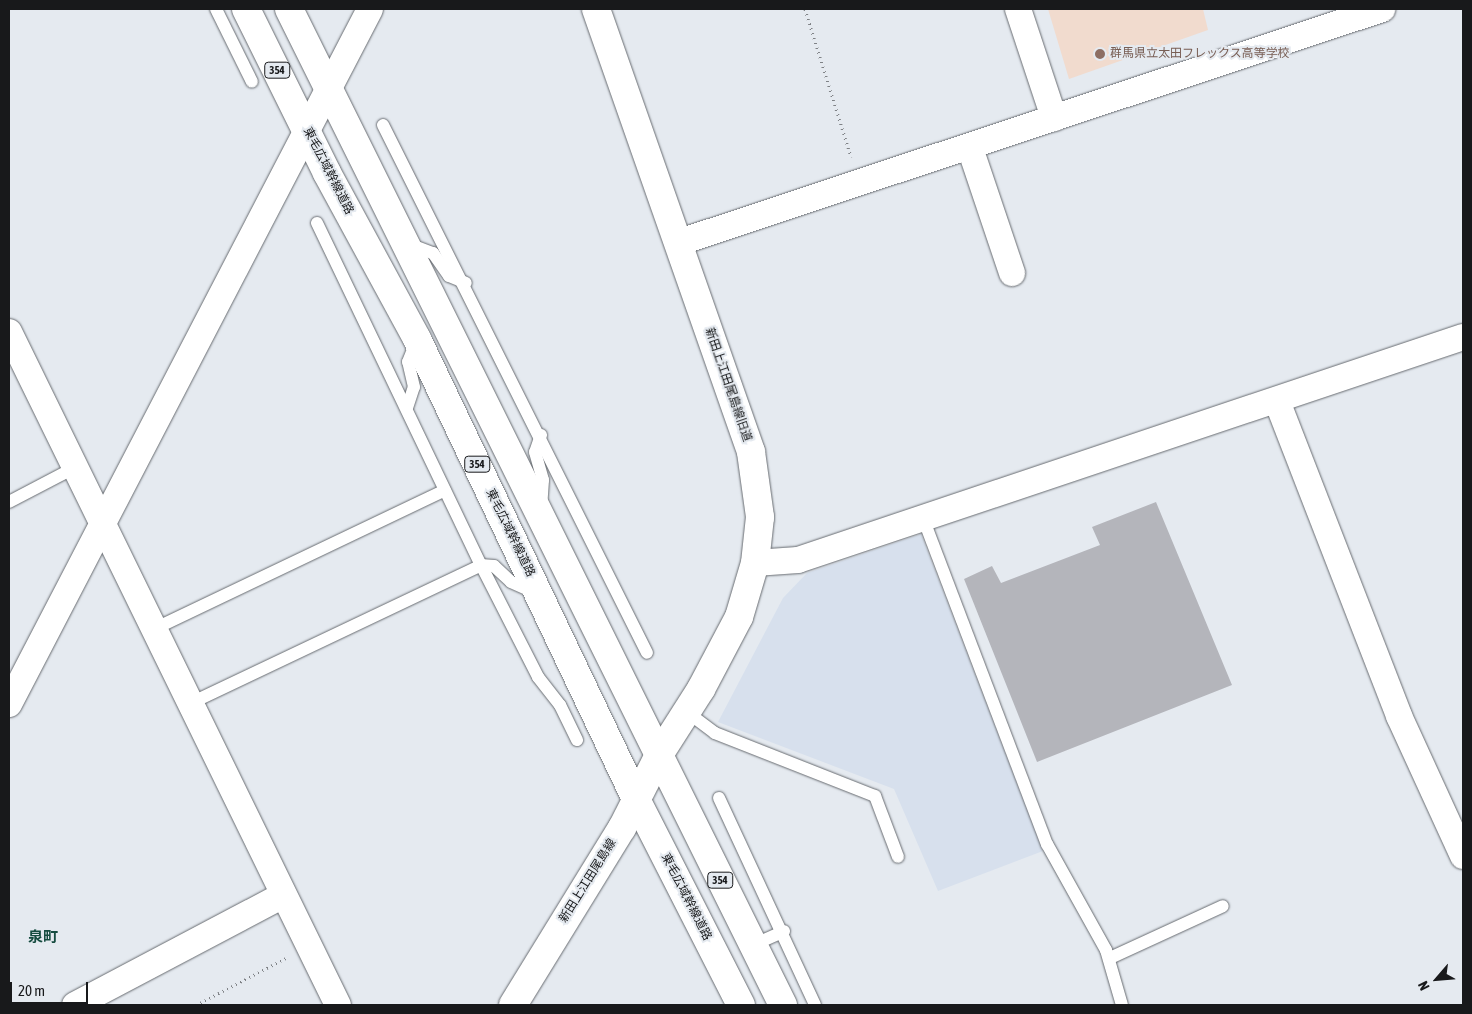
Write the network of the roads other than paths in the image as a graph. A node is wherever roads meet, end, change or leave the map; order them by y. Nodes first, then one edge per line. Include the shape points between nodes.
1 (216, 9) edge
2 (246, 9) edge
3 (289, 9) edge
4 (370, 9) edge
5 (596, 9) edge
6 (1018, 9) edge
7 (1382, 9) edge
8 (252, 82) dead end
9 (328, 87) junction
10 (1054, 118) junction
11 (383, 126) dead end
12 (308, 131) junction
13 (970, 148) junction
14 (317, 223) dead end
15 (402, 241) junction
16 (680, 242) junction
17 (1012, 273) dead end
18 (466, 284) junction
19 (9, 332) edge
20 (1463, 338) edge
21 (417, 339) junction
22 (1277, 401) junction
23 (407, 408) junction
24 (540, 435) junction
25 (74, 468) junction
26 (444, 490) junction
27 (9, 502) edge
28 (540, 516) junction
29 (923, 518) junction
30 (102, 524) junction
31 (755, 563) junction
32 (481, 565) junction
33 (539, 595) junction
34 (154, 629) junction
35 (647, 653) dead end
36 (191, 703) junction
37 (9, 704) edge
38 (686, 712) junction
39 (577, 740) dead end
40 (659, 755) junction
41 (719, 798) dead end
42 (637, 801) junction
43 (898, 856) dead end
44 (1463, 856) edge
45 (282, 896) junction
46 (1223, 906) dead end
47 (784, 931) junction
48 (753, 946) junction
49 (1110, 958) junction
50 (75, 1005) edge
51 (338, 1005) edge
52 (513, 1005) edge
53 (741, 1005) edge
54 (783, 1005) edge
55 (815, 1005) edge
56 (1122, 1005) edge

1 - 8 lane
2 - 12 main road, 東毛広域幹線道路 / 354
3 - 9 main road, 354
4 - 9 street
5 - 16 main road, 新田上江田尾島線旧道
6 - 10 street
7 - 10 street
9 - 12 street
9 - 15 main road, 354
10 - 13 street
11 - 18 lane
12 - 21 main road, 東毛広域幹線道路 / 354
12 - 30 street
13 - 16 street
13 - 17 street
14 - 23 lane
15 - 18 lane via 433,253 449,276
15 - 28 main road, 354
16 - 31 main road, 新田上江田尾島線旧道 via 751,452 760,517
18 - 24 lane
19 - 25 street
20 - 22 street
21 - 23 lane via 408,362 414,387
21 - 33 main road, 東毛広域幹線道路 / 354
22 - 29 street
22 - 44 street via 1399,716
23 - 26 lane
24 - 28 lane via 535,452 543,480
24 - 35 lane
25 - 27 lane
25 - 30 street
26 - 32 lane
26 - 34 lane
28 - 40 main road, 354
29 - 31 street via 798,560
29 - 49 lane via 1047,844
30 - 34 street
30 - 37 street
31 - 38 main road, 新田上江田尾島線旧道 via 739,617
32 - 33 lane via 494,566 511,582
32 - 36 lane
32 - 39 lane via 538,676 560,705
33 - 42 main road, 東毛広域幹線道路 / 354
34 - 36 street
36 - 45 street
38 - 40 main road, 新田上江田尾島線旧道
38 - 43 lane via 715,732 875,796
40 - 42 main road, 新田上江田尾島線
40 - 48 main road, 354
41 - 47 lane
42 - 52 main road, 新田上江田尾島線
42 - 53 main road, 東毛広域幹線道路 / 354
45 - 50 street
45 - 51 street
46 - 49 lane
47 - 48 lane
47 - 55 lane
48 - 54 main road, 354
49 - 56 lane

